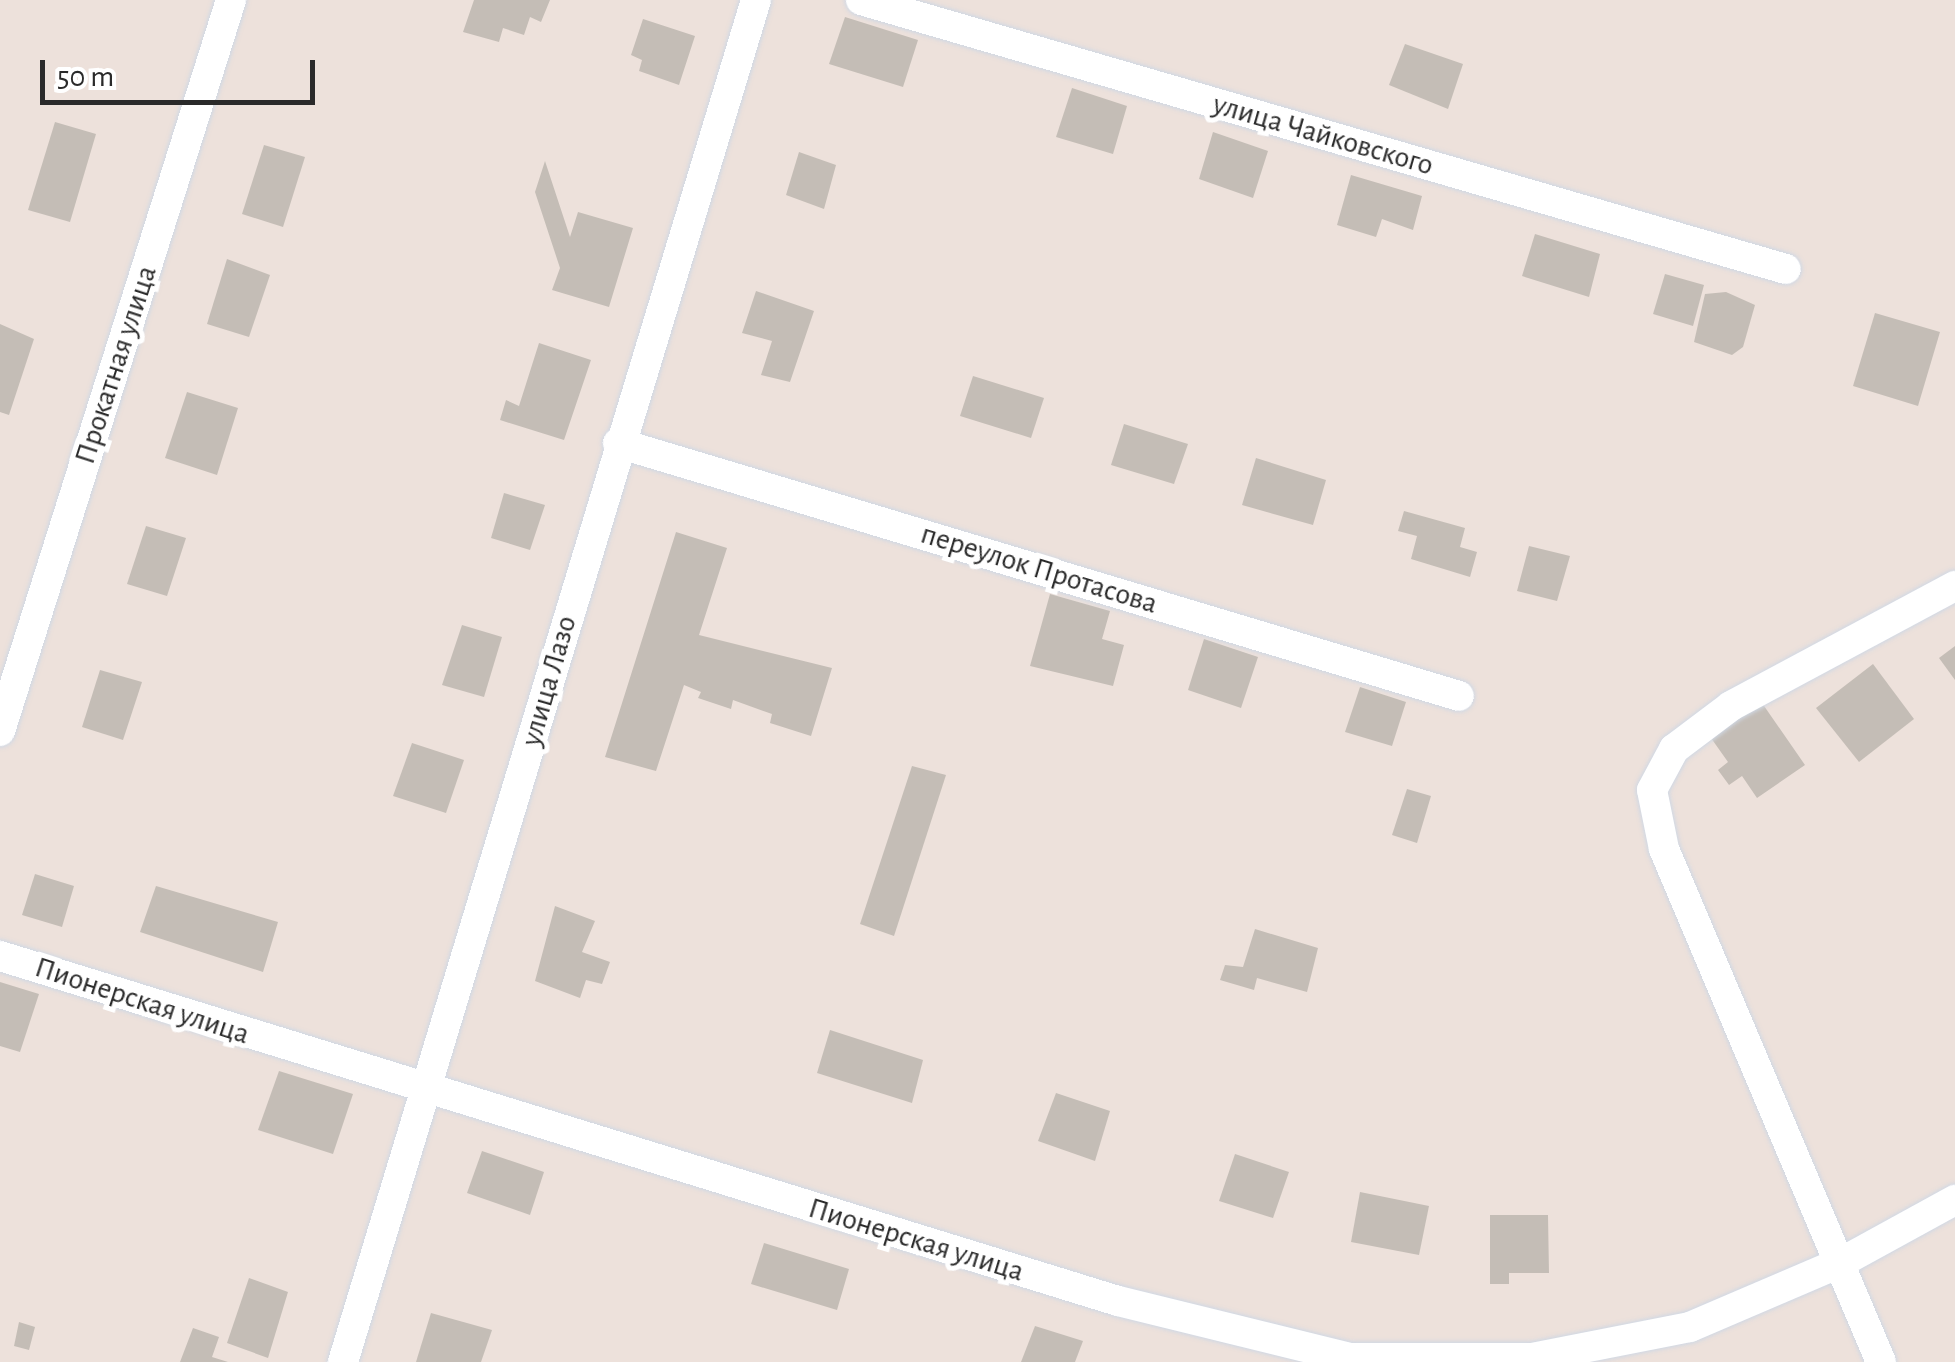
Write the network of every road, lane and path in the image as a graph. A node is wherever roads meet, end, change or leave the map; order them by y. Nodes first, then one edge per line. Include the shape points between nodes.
1 (232, 0) edge
2 (756, 0) edge
3 (861, 0) edge
4 (1786, 269) dead end
5 (618, 443) junction
6 (1955, 586) edge
7 (1459, 696) dead end
8 (0, 730) edge
9 (0, 956) edge
10 (429, 1092) junction
11 (1955, 1200) edge
12 (1842, 1262) junction
13 (343, 1362) edge
14 (1881, 1362) edge

1 - 8 street, Прокатная улица
2 - 5 street, улица Лазо
3 - 4 street, улица Чайковского
5 - 7 street, переулок Протасова
5 - 10 street, улица Лазо
6 - 12 street via 1732,706 1674,749 1652,790 1664,849
9 - 10 street, Пионерская улица
10 - 12 street, Пионерская улица via 1118,1301 1350,1358 1532,1358 1690,1327
10 - 13 street, улица Лазо
11 - 12 street, Пионерская улица
12 - 14 street

